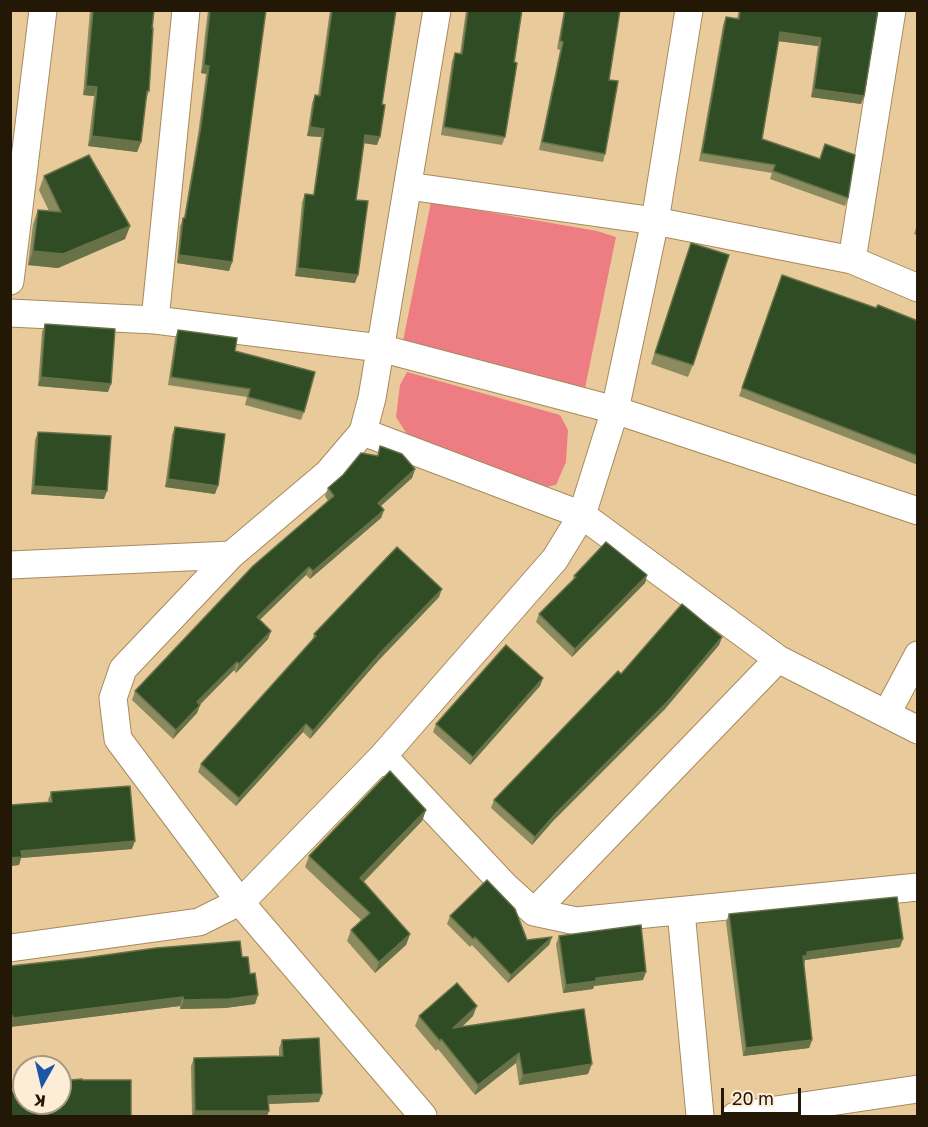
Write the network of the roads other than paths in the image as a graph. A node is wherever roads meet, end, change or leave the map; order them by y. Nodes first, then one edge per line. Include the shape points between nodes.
1 (43, 10) edge
2 (186, 10) edge
3 (437, 10) edge
4 (688, 10) edge
5 (892, 10) edge
6 (408, 186) junction
7 (655, 221) junction
8 (852, 260) junction
9 (10, 281) edge
10 (918, 288) edge
11 (10, 313) edge
12 (155, 320) junction
13 (380, 348) junction
14 (615, 410) junction
15 (363, 432) junction
16 (918, 511) edge
17 (582, 515) junction
18 (231, 555) junction
19 (10, 565) edge
20 (918, 655) edge
21 (778, 660) junction
22 (887, 713) junction
23 (918, 730) edge
24 (383, 756) junction
25 (918, 887) edge
26 (240, 902) junction
27 (681, 911) junction
28 (534, 912) junction
29 (10, 948) edge
30 (918, 1089) edge
31 (874, 1106) edge
32 (423, 1116) edge
33 (700, 1116) edge
34 (735, 1116) edge

1 - 9 street
2 - 12 street
3 - 6 street
4 - 7 street
5 - 8 street
6 - 7 street
6 - 13 street
7 - 8 street
7 - 14 street
8 - 10 street
11 - 12 street
12 - 13 street
13 - 14 street
13 - 15 street
14 - 16 street
14 - 17 street
15 - 17 street
15 - 18 street via 328,473
17 - 21 street
17 - 24 street via 555,559
18 - 19 street
18 - 26 street via 123,669 113,698 118,739
20 - 22 street
21 - 22 street
21 - 28 street
22 - 23 street
24 - 26 street
24 - 28 street
25 - 27 street
26 - 29 street via 200,922
26 - 32 street
27 - 28 street via 576,921
27 - 33 street
30 - 31 street
31 - 34 street

